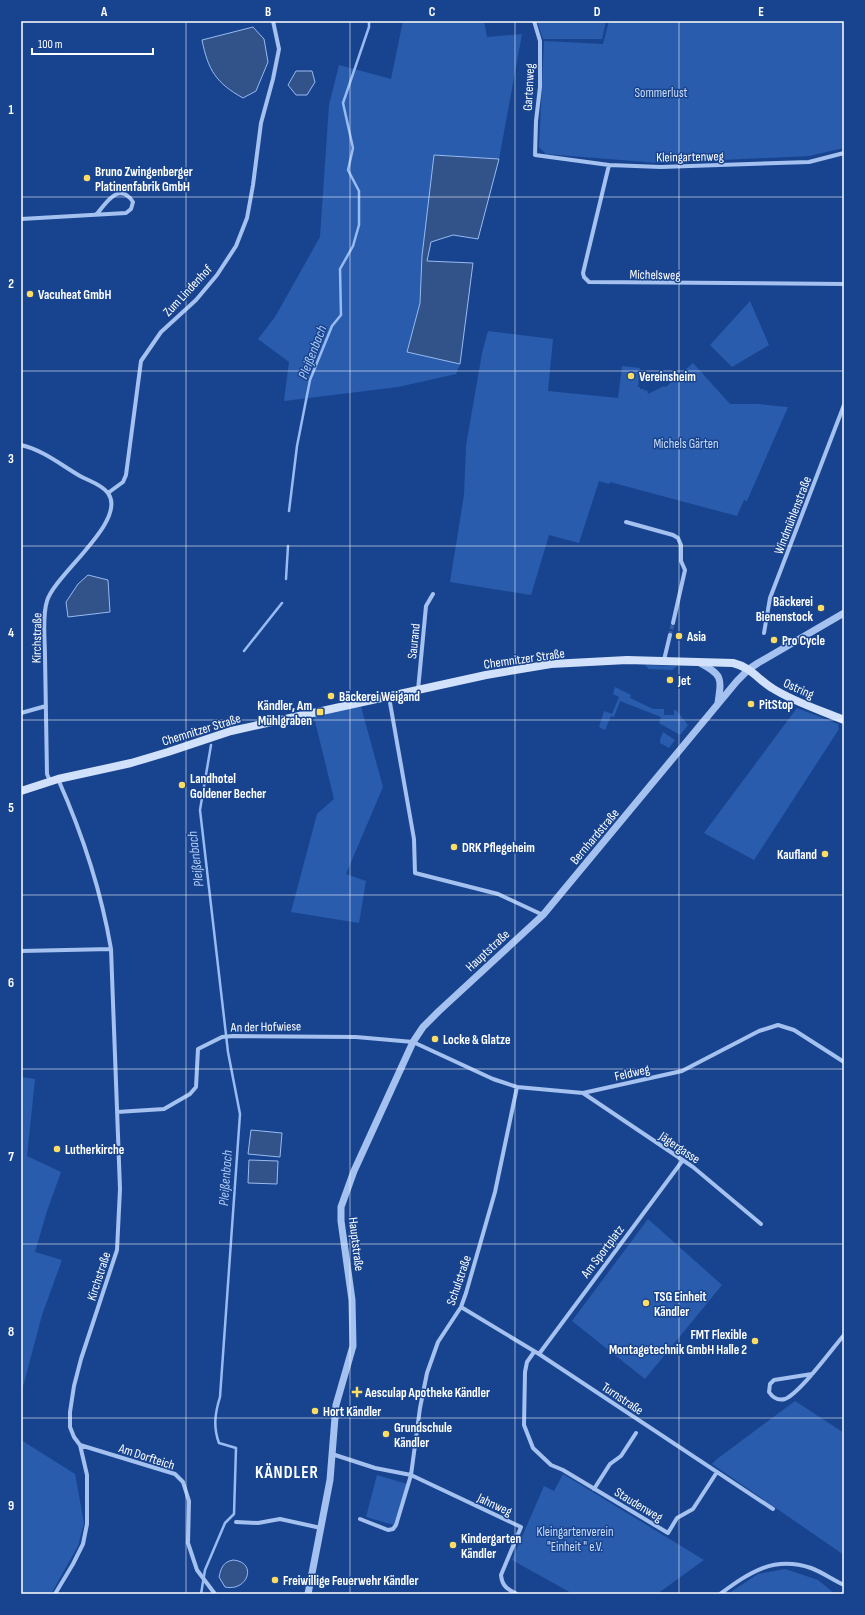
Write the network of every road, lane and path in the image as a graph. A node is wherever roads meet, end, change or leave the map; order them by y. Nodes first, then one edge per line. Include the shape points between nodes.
1 (274, 21) edge
2 (534, 21) edge
3 (844, 153) edge
4 (535, 155) joint
5 (609, 165) junction
6 (96, 215) junction
7 (21, 219) edge
8 (844, 284) edge
9 (844, 405) edge
10 (21, 445) edge
11 (108, 493) junction
12 (626, 522) dead end
13 (433, 594) dead end
14 (844, 614) edge
15 (673, 623) tunnel mouth
16 (764, 633) dead end
17 (670, 634) tunnel mouth
18 (664, 660) junction
19 (698, 662) junction
20 (749, 669) junction
21 (418, 691) junction
22 (389, 697) junction
23 (718, 703) junction
24 (46, 706) junction
25 (21, 713) edge
26 (844, 720) edge
27 (54, 780) junction
28 (21, 790) edge
29 (543, 914) junction
30 (111, 949) junction
31 (21, 951) edge
32 (413, 1042) junction
33 (844, 1062) edge
34 (517, 1087) junction
35 (583, 1093) junction
36 (117, 1112) junction
37 (683, 1160) junction
38 (761, 1224) dead end
39 (460, 1307) junction
40 (844, 1335) edge
41 (536, 1353) junction
42 (812, 1374) junction
43 (636, 1433) dead end
44 (80, 1445) junction
45 (332, 1454) junction
46 (546, 1461) joint
47 (717, 1472) junction
48 (411, 1475) junction
49 (594, 1489) junction
50 (773, 1509) dead end
51 (360, 1519) dead end
52 (236, 1522) dead end
53 (321, 1528) junction
54 (844, 1586) edge
55 (55, 1594) edge
56 (215, 1594) edge
57 (308, 1594) edge
58 (517, 1594) edge
59 (720, 1594) edge

1 - 11 street, Zum Lindenhof via 279,49 274,79 261,123 247,218 236,246 218,275 196,300 161,332 141,361 126,475 124,482
2 - 4 street, Gartenweg via 540,41
3 - 5 street, Kleingartenweg via 809,162 661,167
4 - 5 street, Kleingartenweg
5 - 8 street, Michelsweg via 584,266 584,277 589,282
6 - 6 street via 126,213 131,209 133,202 129,196 122,193 115,195
6 - 7 street via 63,219
9 - 16 street, Windmühlenstraße via 770,598
10 - 11 street via 54,459
11 - 24 street, Kirchstraße via 112,504 109,518 98,536 54,586 47,601
12 - 15 street via 678,538 685,570
13 - 21 street, Saurand via 426,606
14 - 20 street
17 - 18 street
18 - 19 main road, Chemnitzer Straße
18 - 21 main road, Chemnitzer Straße via 551,664 486,675
19 - 20 main road, Chemnitzer Straße via 733,663
19 - 23 street via 717,674 720,680
20 - 23 street, Bernhardstraße
20 - 26 main road, Ostring via 772,688
21 - 22 main road, Chemnitzer Straße
22 - 27 main road, Chemnitzer Straße via 231,731 131,763
22 - 29 street via 414,839 415,873 498,894
23 - 29 street, Bernhardstraße
24 - 25 street
24 - 27 street, Kirchstraße via 47,774
27 - 28 main road, Chemnitzer Straße
27 - 30 street, Kirchstraße via 75,819
29 - 32 street, Hauptstraße via 439,1011
30 - 31 street
30 - 36 street, Kirchstraße
32 - 34 street, Feldweg via 493,1079
32 - 36 street, An der Hofwiese via 356,1037 222,1037 198,1049 196,1087 190,1094 164,1109
32 - 45 street, Hauptstraße via 354,1171 341,1207 352,1300 353,1334 350,1357 336,1405
33 - 35 street, Feldweg via 794,1030 778,1024 759,1031 682,1071
34 - 35 street, Feldweg
34 - 39 street, Schulstraße via 495,1192
35 - 37 street, Jägergasse
36 - 44 street, Kirchstraße via 120,1189 117,1250 74,1386 70,1427
37 - 38 street, Jägergasse
37 - 41 street, Am Sportplatz
39 - 41 street, Turnstraße
39 - 48 street, Schulstraße via 438,1342 427,1373
40 - 42 street
41 - 46 street, Am Sportplatz via 527,1362 525,1372 524,1425 533,1448
41 - 47 street, Turnstraße
42 - 42 street via 774,1380 770,1384 769,1392 776,1399 784,1399
43 - 49 street, Staudenweg via 621,1456 610,1464
44 - 55 street, Kirchstraße via 87,1475 83,1544
44 - 56 street, Am Dorfteich via 175,1474 183,1482 189,1501 188,1543 197,1570
45 - 48 street via 375,1468
45 - 53 street, Hauptstraße
46 - 49 street, Staudenweg
47 - 49 street, Staudenweg via 693,1509 677,1518 668,1533
47 - 50 street, Turnstraße
48 - 51 street, Schulstraße via 393,1529 388,1530
48 - 58 street, Jahnweg via 521,1527 501,1575 506,1589
52 - 53 street via 258,1523 280,1519
53 - 57 street, Hauptstraße
54 - 59 street via 810,1568 782,1563 763,1567 740,1579

